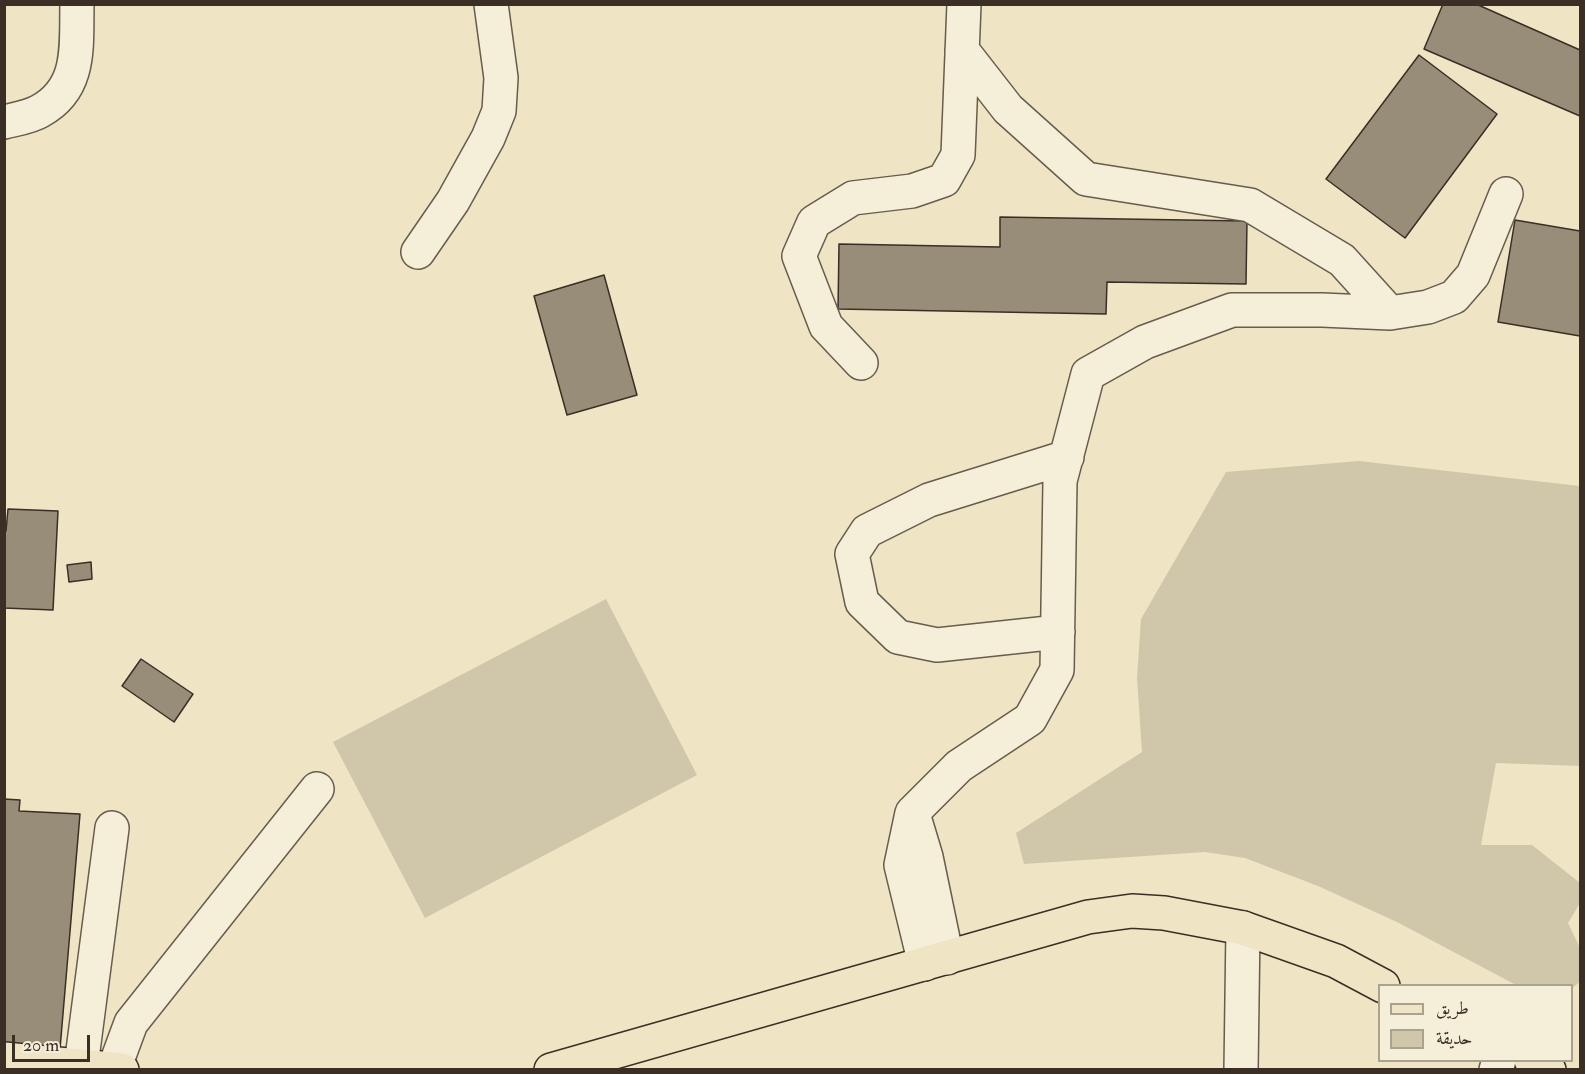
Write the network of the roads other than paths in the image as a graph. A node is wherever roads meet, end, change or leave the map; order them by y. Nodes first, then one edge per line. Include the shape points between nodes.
1 (77, 4) edge
2 (490, 4) edge
3 (964, 4) edge
4 (962, 50) junction
5 (4, 122) edge
6 (1506, 194) dead end
7 (417, 252) dead end
8 (1390, 313) junction
9 (861, 363) dead end
10 (1067, 457) junction
11 (1058, 632) junction
12 (317, 789) dead end
13 (112, 828) dead end
14 (1243, 928) junction
15 (935, 961) junction
16 (1379, 984) edge
17 (4, 1059) edge
18 (1535, 1062) edge
19 (81, 1066) junction
20 (118, 1069) edge
21 (551, 1070) edge
22 (1241, 1070) edge
23 (1549, 1070) edge

1 - 5 street via 75,65 69,85 39,112
2 - 7 street via 501,78 499,111 453,201
3 - 4 street
4 - 8 street via 1008,109 1086,179 1250,205 1342,260
4 - 9 street via 958,155 944,180 912,191 853,198 814,222 798,256 826,326
6 - 8 street via 1473,275 1454,297 1428,307
8 - 10 street via 1232,310 1145,342 1088,374
10 - 11 street via 1060,481
10 - 11 street via 929,500 867,531 852,554 862,602 898,637 937,645
11 - 15 street via 1057,670 1030,719 959,766 912,813 901,866
12 - 20 street via 131,1023
13 - 19 street
14 - 15 main road via 1132,911 1088,917
14 - 16 main road via 1336,962
14 - 22 street
15 - 21 main road
17 - 19 main road
18 - 23 main road
19 - 20 main road

